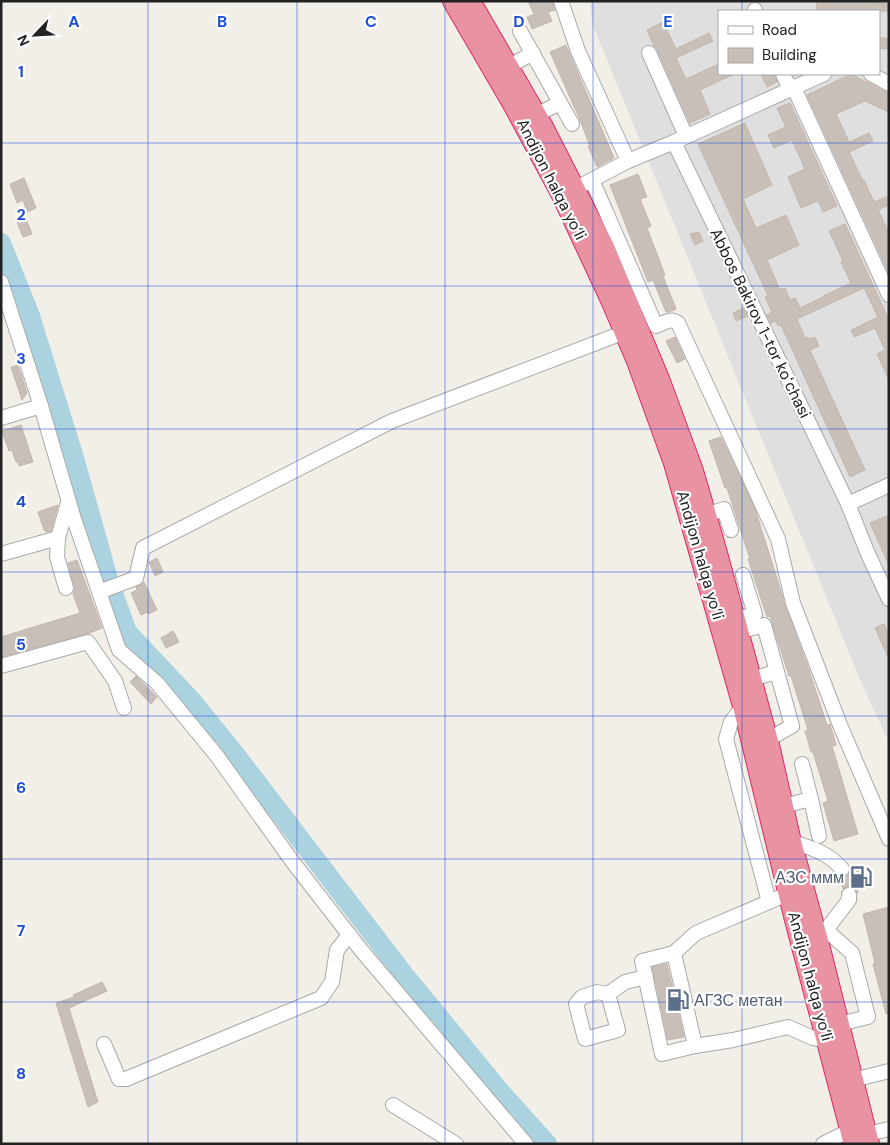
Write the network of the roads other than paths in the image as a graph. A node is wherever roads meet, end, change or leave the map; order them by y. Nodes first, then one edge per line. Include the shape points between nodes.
1 (453, 1) edge
2 (470, 1) edge
3 (561, 1) edge
4 (520, 31) dead end
5 (533, 53) junction
6 (649, 53) dead end
7 (508, 67) junction
8 (783, 75) edge
9 (822, 75) edge
10 (873, 75) edge
11 (889, 84) edge
12 (794, 88) junction
13 (560, 103) junction
14 (536, 115) junction
15 (572, 124) dead end
16 (680, 139) junction
17 (628, 161) junction
18 (592, 180) junction
19 (574, 189) junction
20 (1, 282) edge
21 (889, 295) edge
22 (640, 330) junction
23 (41, 406) junction
24 (1, 418) edge
25 (889, 485) edge
26 (69, 502) junction
27 (848, 504) junction
28 (706, 515) junction
29 (731, 530) dead end
30 (58, 538) junction
31 (1, 554) edge
32 (743, 575) dead end
33 (66, 588) dead end
34 (100, 591) junction
35 (889, 600) edge
36 (736, 626) junction
37 (1, 666) edge
38 (777, 672) junction
39 (751, 679) junction
40 (743, 706) junction
41 (124, 708) dead end
42 (767, 740) junction
43 (802, 764) dead end
44 (811, 799) junction
45 (783, 806) junction
46 (820, 836) dead end
47 (889, 839) edge
48 (791, 842) junction
49 (842, 869) tunnel mouth
50 (790, 893) junction
51 (849, 895) tunnel mouth
52 (769, 902) junction
53 (349, 935) junction
54 (822, 936) junction
55 (674, 953) junction
56 (646, 977) junction
57 (608, 994) dead end
58 (833, 1032) junction
59 (104, 1044) dead end
60 (695, 1046) junction
61 (889, 1071) edge
62 (853, 1080) junction
63 (393, 1105) dead end
64 (889, 1129) edge
65 (860, 1138) edge
66 (456, 1144) edge
67 (526, 1144) edge
68 (823, 1144) edge

1 - 22 highway, Andijon halqa yo‘li
2 - 7 highway, Andijon halqa yo‘li
3 - 17 street via 578,51
4 - 5 street
5 - 7 street
5 - 13 street
6 - 16 street, Abbos Bakirov 1-tor koʻchasi
7 - 14 highway, Andijon halqa yo‘li
8 - 12 street
9 - 12 street
10 - 11 street
12 - 16 street
12 - 21 street
13 - 14 street
13 - 15 street
14 - 19 highway, Andijon halqa yo‘li
16 - 17 street
16 - 27 street, Abbos Bakirov 1-tor koʻchasi
17 - 18 street
18 - 19 street
18 - 22 street
19 - 22 highway, Andijon halqa yo‘li via 604,247
20 - 23 street
22 - 28 highway, Andijon halqa yo‘li via 693,471
22 - 34 street via 392,421 143,548 136,578
22 - 40 highway, Andijon halqa yo‘li via 637,361 674,463
22 - 47 street via 670,320 678,324 778,539 793,603
23 - 24 street
23 - 26 street
25 - 27 street
26 - 30 street
26 - 34 street
27 - 35 street, Abbos Bakirov 1-tor koʻchasi
28 - 29 street via 724,509
28 - 36 highway, Andijon halqa yo‘li
30 - 31 street
30 - 33 street via 57,557
32 - 36 street via 755,614
34 - 53 street via 119,650 157,683 217,756
36 - 38 street via 764,625
36 - 39 highway, Andijon halqa yo‘li
37 - 41 street via 88,642 115,681
38 - 39 street
38 - 42 street via 792,726
39 - 42 highway, Andijon halqa yo‘li
40 - 50 highway, Andijon halqa yo‘li
40 - 52 street via 731,722 726,739
42 - 45 highway, Andijon halqa yo‘li
43 - 44 street
44 - 45 street
44 - 46 street
45 - 48 highway, Andijon halqa yo‘li
48 - 49 street via 813,848
48 - 54 highway, Andijon halqa yo‘li
50 - 52 street
50 - 58 highway, Andijon halqa yo‘li
51 - 54 street via 849,900
52 - 55 street via 696,933
53 - 59 street via 337,950 332,982 321,998 126,1079 118,1079
53 - 67 street
54 - 58 highway, Andijon halqa yo‘li
54 - 58 street via 852,953 868,1017
55 - 56 street via 642,961
55 - 60 street
56 - 57 street via 625,982
56 - 60 street via 662,1054
58 - 60 street via 813,1038 788,1027
58 - 62 highway, Andijon halqa yo‘li
58 - 65 highway, Andijon halqa yo‘li
61 - 62 street
62 - 65 highway, Andijon halqa yo‘li
63 - 66 street
64 - 65 street
65 - 68 street

